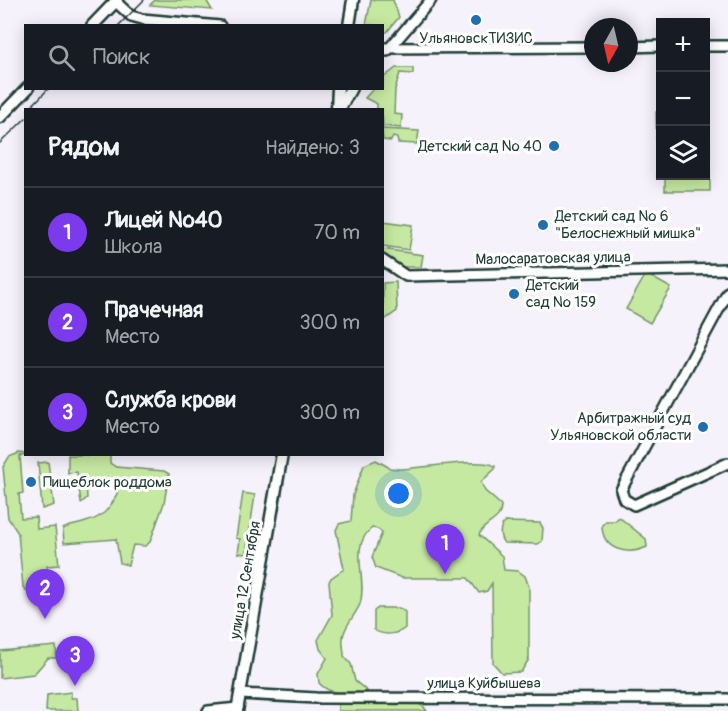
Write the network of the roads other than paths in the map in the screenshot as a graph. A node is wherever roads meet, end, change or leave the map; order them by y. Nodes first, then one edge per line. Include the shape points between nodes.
1 (353, 0) edge
2 (431, 0) edge
3 (116, 1) edge
4 (94, 24) edge
5 (198, 24) edge
6 (349, 24) edge
7 (656, 46) edge
8 (710, 46) edge
9 (728, 46) edge
10 (584, 47) edge
11 (638, 47) edge
12 (385, 51) edge
13 (26, 90) edge
14 (338, 90) edge
15 (350, 90) edge
16 (338, 108) edge
17 (339, 108) edge
18 (0, 117) edge
19 (384, 261) edge
20 (728, 269) edge
21 (728, 292) edge
22 (282, 456) edge
23 (728, 463) edge
24 (240, 694) junction
25 (728, 699) edge
26 (238, 710) edge
27 (208, 711) edge

1 - 6 main road
2 - 12 street
3 - 4 main road
3 - 5 street via 131,16
7 - 11 street
8 - 9 street
10 - 12 street
13 - 18 main road
14 - 16 main road
15 - 17 main road
19 - 20 street, Малосаратовская улица via 406,276
21 - 23 street via 621,490 624,499 634,505
22 - 24 main road, улица 12 Сентября
24 - 25 street, улица Куйбышева
24 - 26 main road, улица 12 Сентября
26 - 27 street

